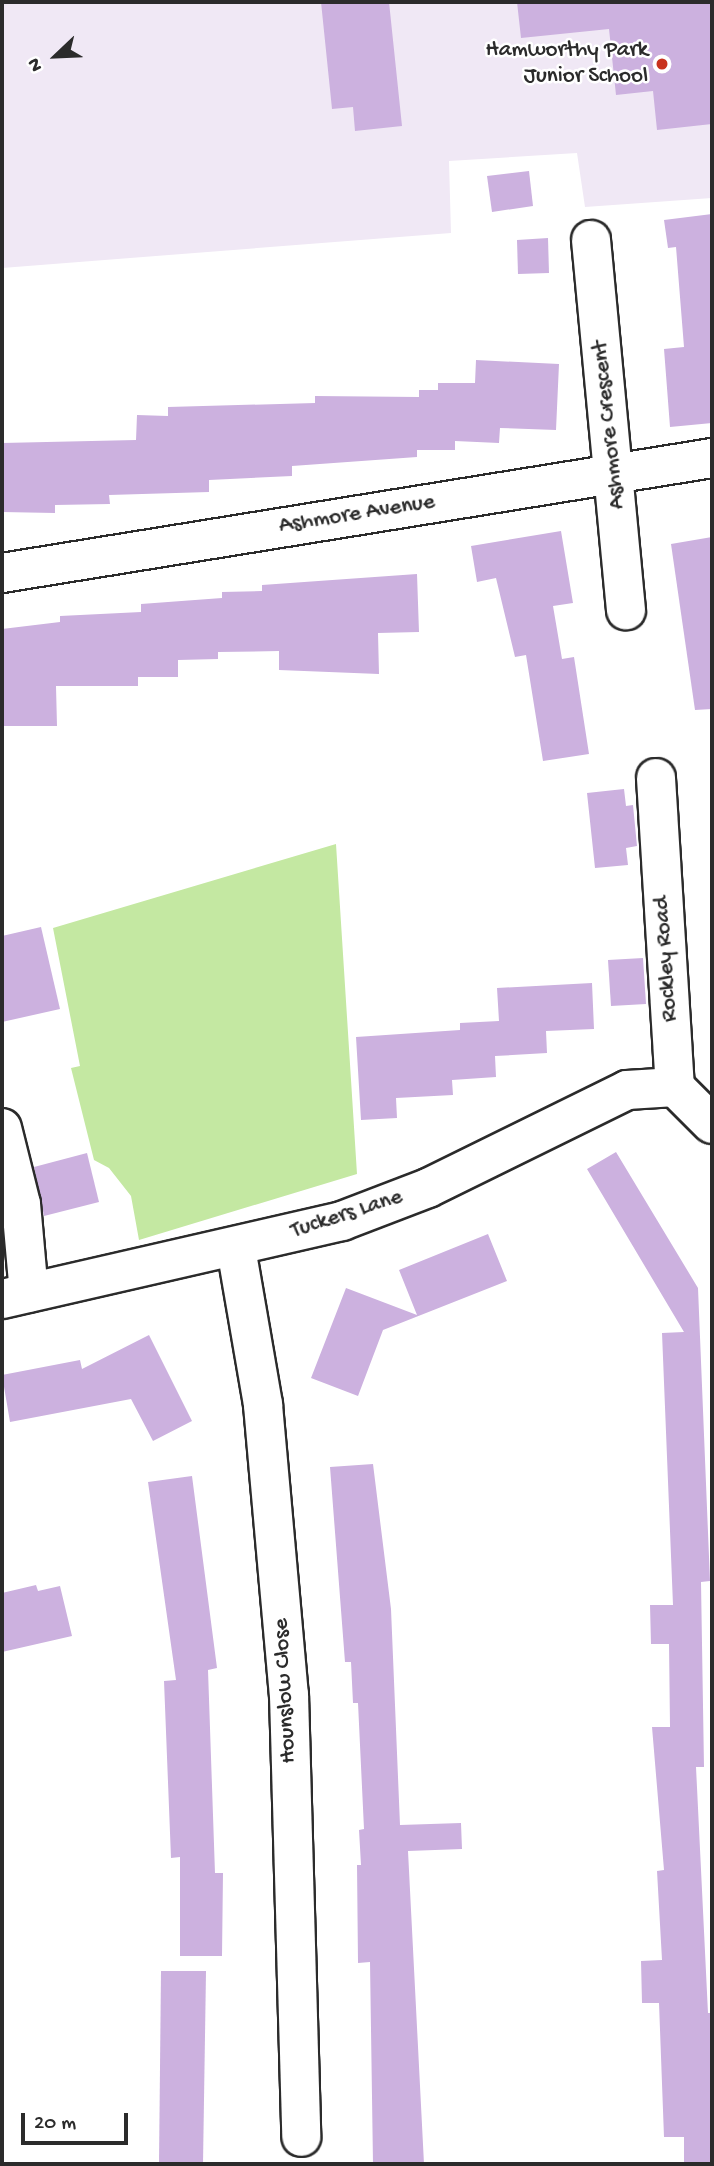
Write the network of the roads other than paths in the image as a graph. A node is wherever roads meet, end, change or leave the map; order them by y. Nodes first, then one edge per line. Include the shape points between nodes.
1 (592, 240) dead end
2 (712, 458) edge
3 (616, 472) junction
4 (2, 573) edge
5 (626, 610) dead end
6 (656, 778) dead end
7 (675, 1087) junction
8 (712, 1124) edge
9 (2, 1128) edge
10 (236, 1248) junction
11 (15, 1296) edge
12 (301, 2137) dead end

1 - 3 street, Ashmore Crescent
2 - 3 street, Ashmore Avenue
3 - 4 street, Ashmore Avenue
3 - 5 street, Ashmore Crescent
6 - 7 street, Rockley Road
7 - 8 street
7 - 10 street, Tuckers Lane via 626,1090 428,1188 342,1221
9 - 11 street via 21,1204
10 - 11 street, Tuckers Lane
10 - 12 street, Hounslow Close via 263,1405 289,1695

